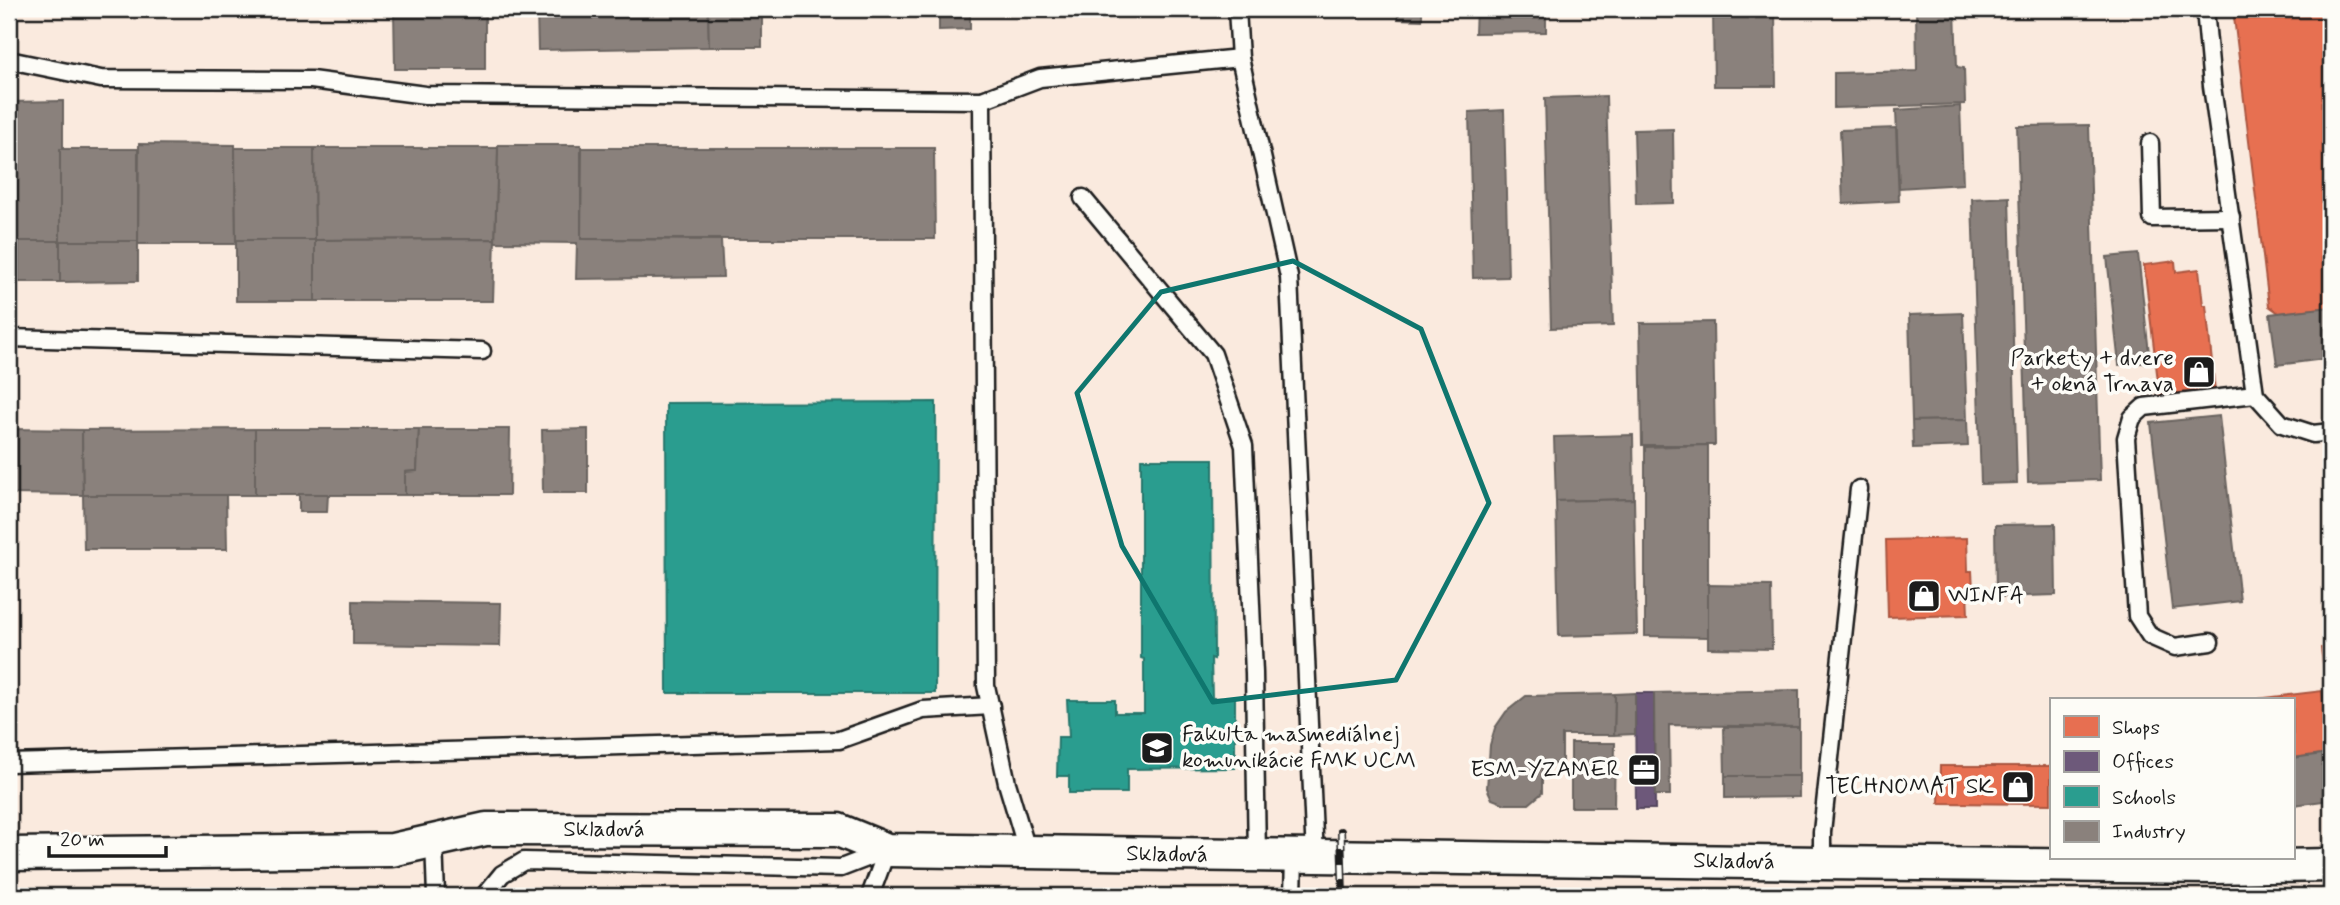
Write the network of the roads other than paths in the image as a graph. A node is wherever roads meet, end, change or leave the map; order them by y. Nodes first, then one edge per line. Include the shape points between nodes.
1 (1237, 9) edge
2 (2205, 9) edge
3 (1240, 58) junction
4 (9, 60) edge
5 (982, 100) junction
6 (2150, 143) dead end
7 (1083, 198) dead end
8 (2231, 217) junction
9 (9, 338) edge
10 (482, 351) dead end
11 (2255, 394) junction
12 (2331, 432) edge
13 (1859, 489) dead end
14 (2210, 642) dead end
15 (991, 706) junction
16 (9, 763) edge
17 (434, 841) junction
18 (887, 850) junction
19 (1028, 853) junction
20 (9, 854) edge
21 (1257, 857) junction
22 (1305, 857) junction
23 (1822, 863) junction
24 (2331, 865) edge
25 (436, 896) edge
26 (484, 896) edge
27 (870, 896) edge
28 (1293, 896) edge

1 - 3 lane
2 - 8 lane
3 - 5 lane via 1040,78
3 - 22 lane via 1289,277
4 - 5 lane via 101,79 311,80 425,95
5 - 15 lane via 986,686
6 - 8 lane via 2152,218
7 - 21 lane via 1213,354 1244,446
8 - 11 lane
9 - 10 lane
11 - 12 lane via 2282,424 2314,434
11 - 14 lane via 2144,407 2132,418 2126,438 2137,616 2150,636 2175,647
13 - 23 lane
15 - 16 lane via 923,710 839,740
15 - 19 lane
17 - 18 street, Skladová via 486,829 838,830
17 - 20 street, Skladová via 392,850
17 - 25 lane
18 - 19 street, Skladová
18 - 26 lane via 841,868 524,860 502,874
18 - 27 lane
19 - 21 street, Skladová
21 - 22 street, Skladová
22 - 23 street, Skladová
22 - 28 lane
23 - 24 street, Skladová

